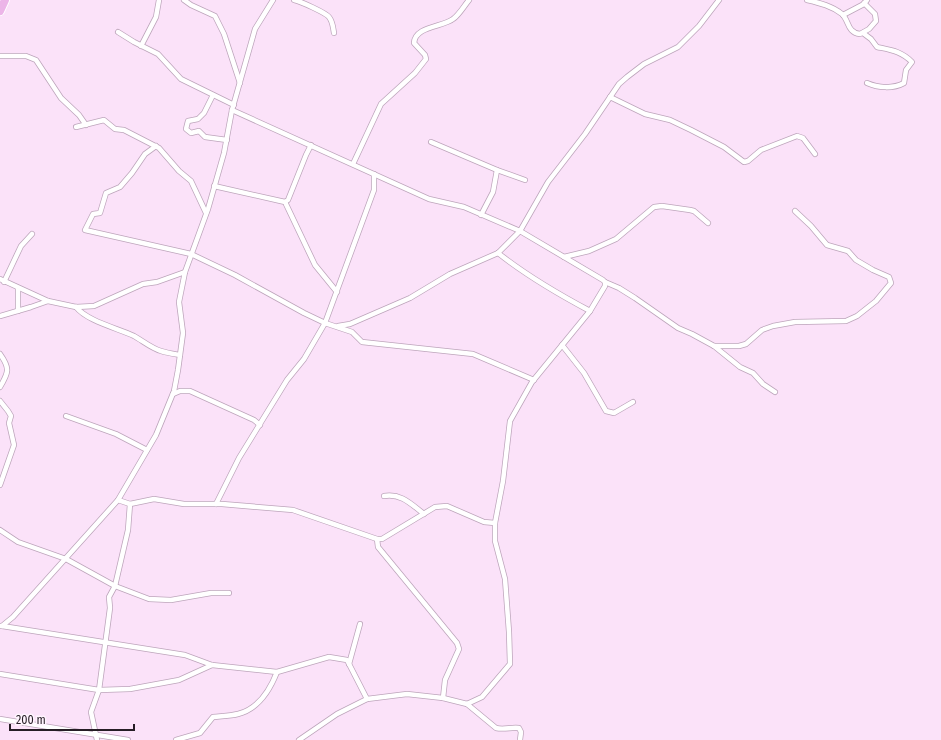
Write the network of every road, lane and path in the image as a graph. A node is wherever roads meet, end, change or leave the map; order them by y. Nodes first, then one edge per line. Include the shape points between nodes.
1 (5, 0) edge
2 (159, 0) edge
3 (184, 0) edge
4 (273, 0) edge
5 (294, 0) edge
6 (469, 0) edge
7 (719, 0) edge
8 (807, 0) edge
9 (866, 2) edge
10 (0, 11) edge
11 (843, 15) junction
12 (118, 32) dead end
13 (334, 33) dead end
14 (864, 33) junction
15 (141, 46) junction
16 (0, 56) edge
17 (240, 83) junction
18 (867, 83) dead end
19 (213, 94) junction
20 (610, 97) junction
21 (233, 107) junction
22 (86, 125) junction
23 (76, 128) dead end
24 (227, 140) junction
25 (431, 142) dead end
26 (311, 145) junction
27 (156, 146) junction
28 (815, 154) dead end
29 (353, 164) junction
30 (497, 170) junction
31 (374, 174) junction
32 (524, 180) dead end
33 (214, 186) junction
34 (285, 202) junction
35 (795, 211) dead end
36 (206, 213) junction
37 (481, 215) junction
38 (708, 223) dead end
39 (520, 231) junction
40 (32, 234) dead end
41 (498, 253) junction
42 (192, 254) junction
43 (564, 257) junction
44 (185, 272) junction
45 (2, 280) edge
46 (605, 282) junction
47 (18, 288) junction
48 (337, 292) junction
49 (48, 301) junction
50 (76, 307) junction
51 (18, 311) junction
52 (590, 312) junction
53 (0, 316) edge
54 (325, 323) junction
55 (337, 326) junction
56 (562, 345) junction
57 (714, 346) junction
58 (0, 354) edge
59 (180, 355) junction
60 (534, 380) junction
61 (0, 387) edge
62 (775, 392) dead end
63 (173, 394) junction
64 (0, 401) edge
65 (633, 402) dead end
66 (66, 416) dead end
67 (260, 424) junction
68 (147, 450) junction
69 (0, 485) edge
70 (384, 496) dead end
71 (118, 500) junction
72 (130, 504) junction
73 (216, 504) junction
74 (424, 514) junction
75 (495, 523) junction
76 (0, 530) edge
77 (377, 539) junction
78 (66, 559) junction
79 (115, 586) junction
80 (229, 593) dead end
81 (360, 624) dead end
82 (1, 626) edge
83 (104, 642) junction
84 (349, 664) junction
85 (212, 665) junction
86 (277, 672) junction
87 (0, 674) edge
88 (99, 690) junction
89 (443, 698) junction
90 (367, 699) junction
91 (467, 704) junction
92 (0, 719) edge
93 (96, 737) edge
94 (128, 740) edge
95 (176, 740) edge
96 (299, 740) edge
97 (520, 740) edge

1 - 10 highway
2 - 15 street via 156,17
3 - 17 street via 215,16 224,34
4 - 17 street via 256,30
5 - 13 street via 330,18
6 - 29 street via 452,20 428,28 416,37 414,43 426,59 411,78 383,101
7 - 20 street via 699,26 678,47 644,64 619,84
8 - 11 street via 824,4
9 - 11 street
9 - 14 street via 875,14 876,21
11 - 14 street via 853,31 857,34
12 - 15 street
14 - 18 street via 877,47 894,51 912,62 901,85 880,87
15 - 19 street via 158,54 181,79
16 - 22 street via 26,56 36,60 61,98 79,114
17 - 21 street
19 - 21 street
19 - 24 street via 206,111 198,118 188,121 186,129 191,133 199,131 205,137
20 - 28 street via 646,114 670,120 691,130 724,147 744,162 761,150 798,136 803,138
20 - 39 street via 548,182
21 - 24 street
21 - 26 street
22 - 23 street
22 - 27 street via 104,120 115,129 124,130
24 - 33 street
25 - 30 street
26 - 29 street
26 - 34 street
27 - 36 street via 191,181
27 - 42 street via 145,154 120,187 106,193 100,213 93,214 85,230
29 - 31 street
30 - 32 street
30 - 37 street via 493,192
31 - 37 street via 429,199 464,207
31 - 48 street via 374,190
33 - 34 street
33 - 36 street
34 - 48 street via 315,265
35 - 57 street via 828,245 848,251 856,260 889,277 891,283 876,301 846,321 795,322 773,326 762,330 746,344
36 - 42 street
37 - 39 street
38 - 43 street via 694,211 654,207 616,240 589,251
39 - 41 street
39 - 43 street
40 - 45 street via 21,246
41 - 52 street via 520,270
41 - 55 street via 450,274 410,298 350,324
42 - 44 street
42 - 54 street
43 - 46 street
44 - 50 street via 143,284 94,306
44 - 59 street via 179,302 183,333
45 - 47 street
46 - 52 street
46 - 57 street via 635,298 678,328
47 - 49 street
47 - 51 street
48 - 54 street
49 - 50 street
49 - 51 street
50 - 59 street via 89,318 136,337 147,345
51 - 53 street
52 - 56 street
54 - 55 street
54 - 67 street
55 - 60 street via 352,332 362,342 472,354
56 - 60 street
56 - 65 street via 584,373 606,411 614,413
57 - 62 street
58 - 61 street via 7,363 8,373
59 - 63 street
60 - 75 street via 510,421
63 - 67 street via 190,391
63 - 68 street
64 - 69 street via 11,416 9,423 14,445
66 - 68 street via 116,434
67 - 73 street via 239,458
68 - 71 street
70 - 74 street via 400,496
71 - 72 street
71 - 78 street
72 - 73 street via 154,499 184,504
72 - 79 street via 128,530
73 - 77 street via 292,510
74 - 75 street via 435,507 447,506 484,522
74 - 77 street via 382,539
75 - 91 street via 496,540 505,579 510,664 482,698
76 - 78 street via 18,542
77 - 89 street via 378,547 458,642 459,649 445,680
78 - 79 street
78 - 82 street via 13,617
79 - 80 street via 149,599 171,600 211,592
79 - 83 street via 108,597 110,608
81 - 84 street
82 - 83 street
83 - 85 street via 185,655
83 - 88 street
84 - 86 street via 347,660 329,657
84 - 90 street
85 - 86 street
85 - 88 street via 179,680 130,689
86 - 95 street via 273,683 258,704 238,714 213,717 200,733
87 - 88 street
88 - 93 street via 91,712
89 - 90 street via 407,694
89 - 91 street
90 - 96 street via 338,714
91 - 97 street via 496,728 519,728
92 - 93 street
93 - 94 street

